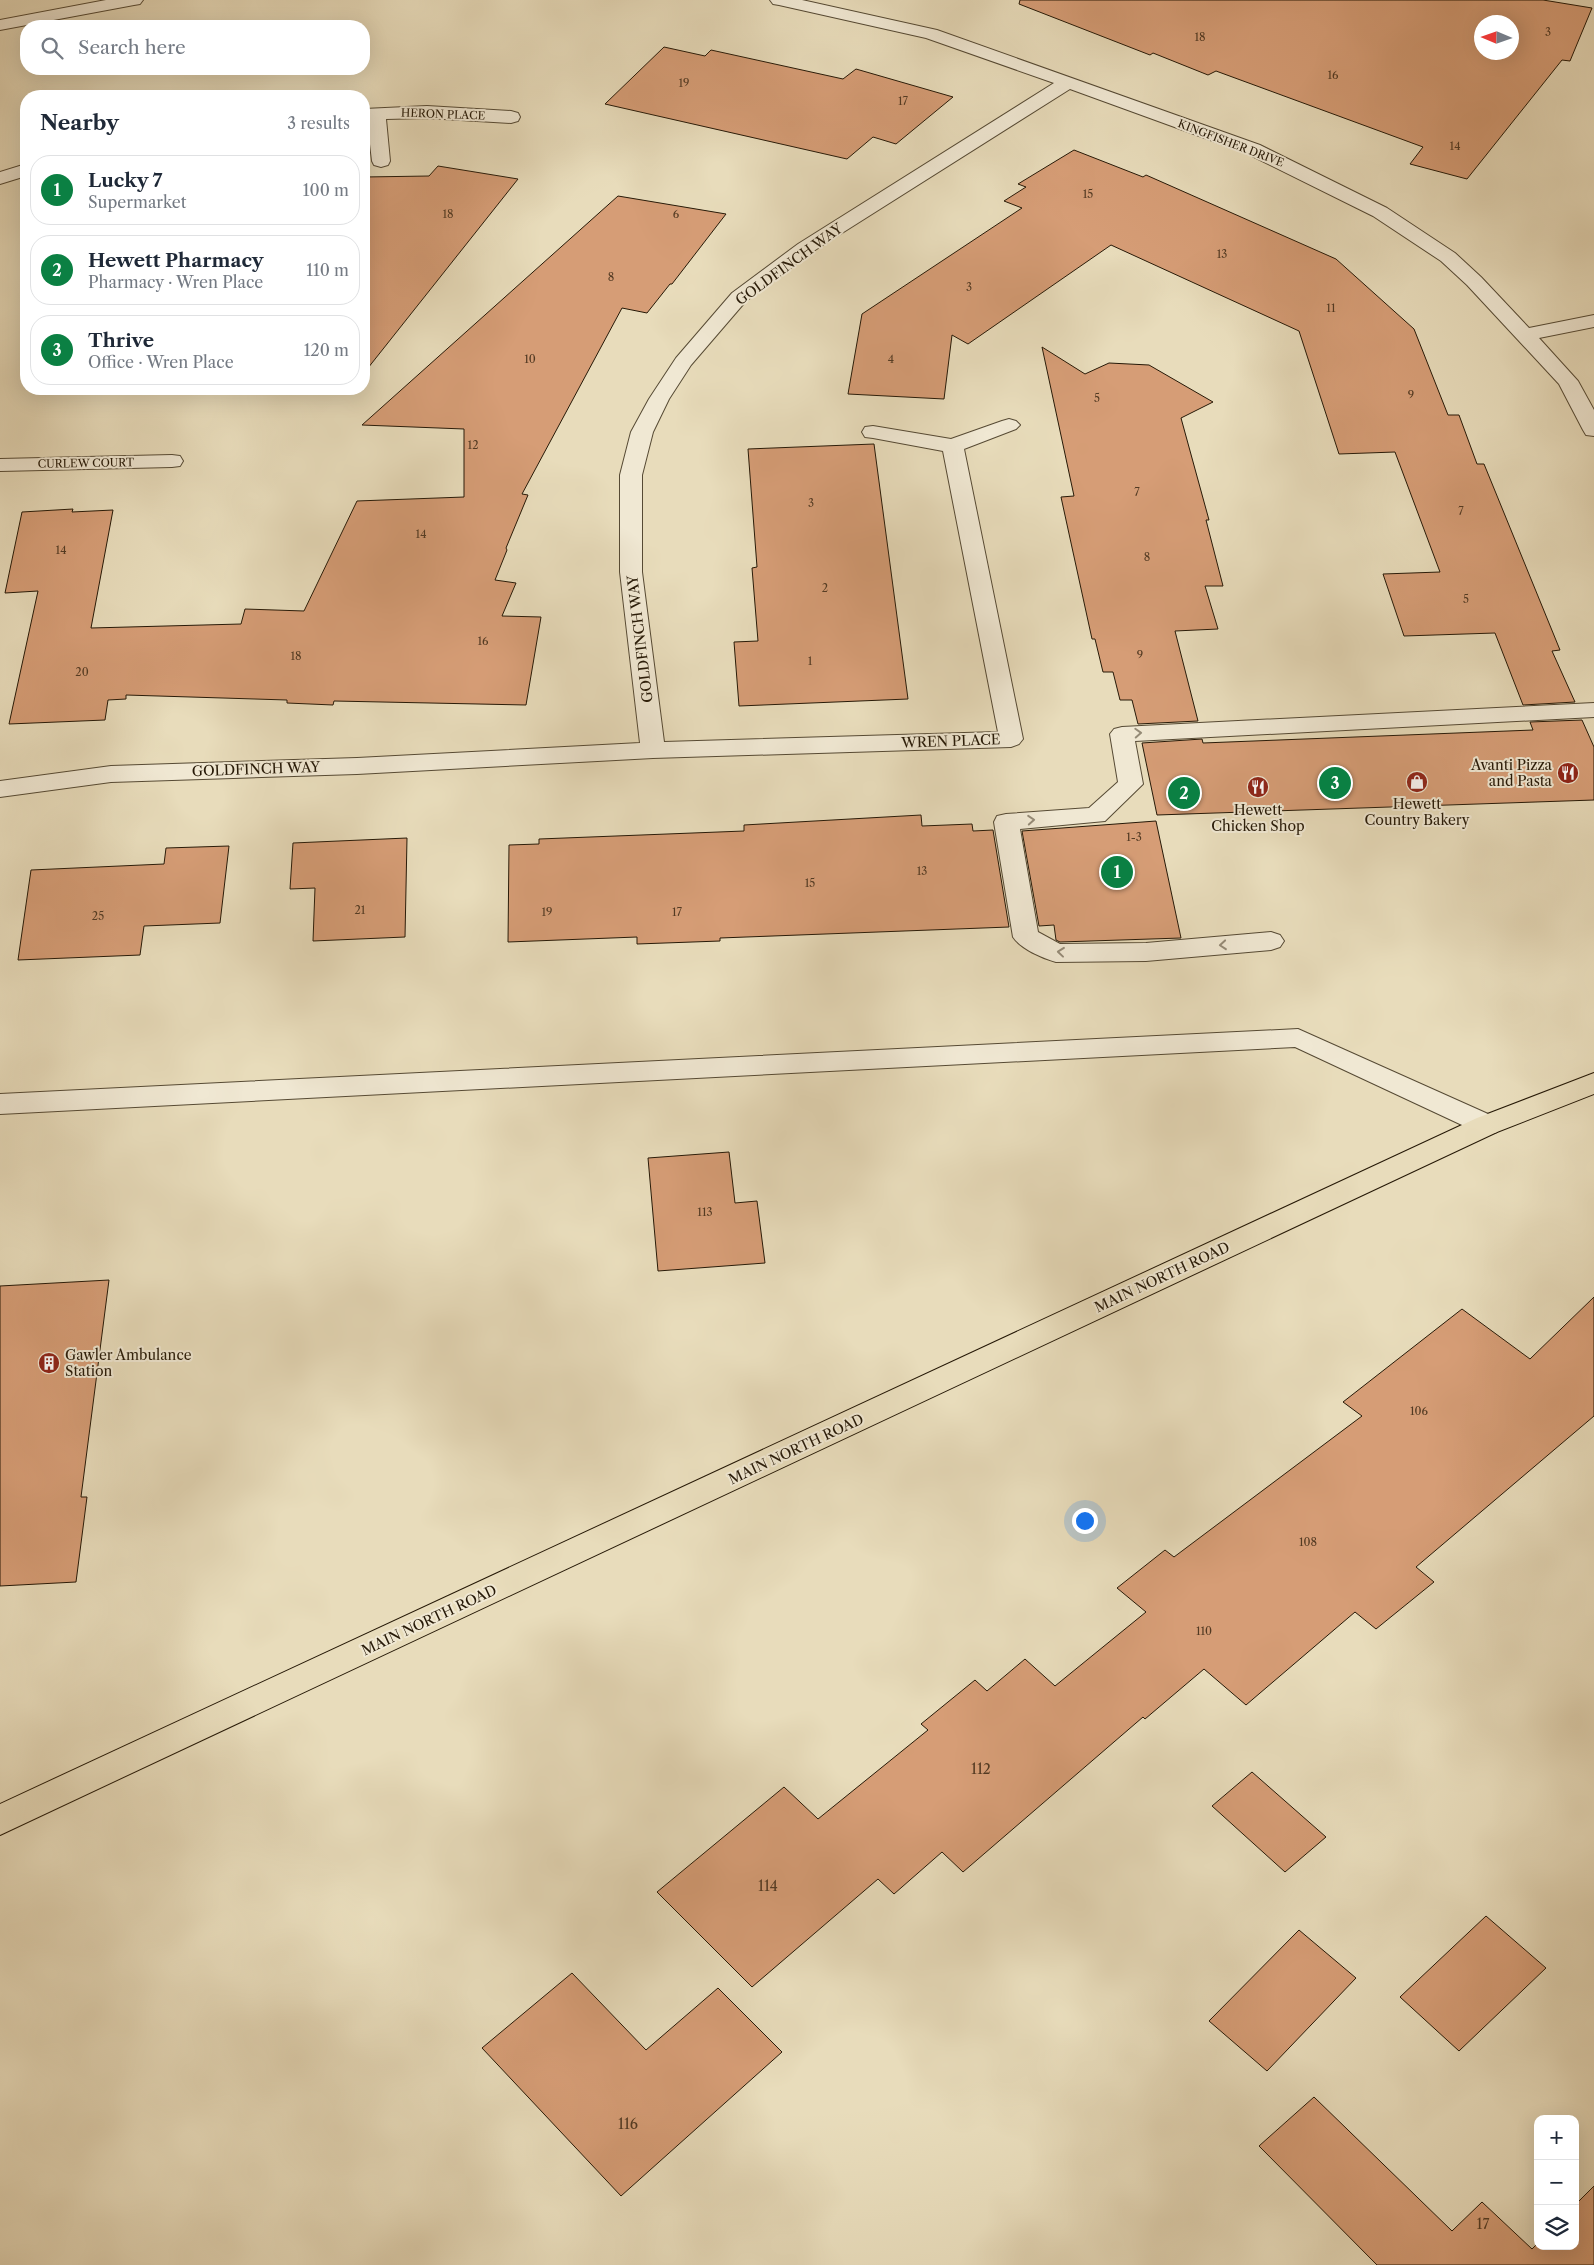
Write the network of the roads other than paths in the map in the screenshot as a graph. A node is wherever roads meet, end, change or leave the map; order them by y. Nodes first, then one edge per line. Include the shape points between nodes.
1 (134, 0) edge
2 (779, 0) edge
3 (27, 20) edge
4 (20, 21) edge
5 (0, 25) edge
6 (1066, 83) junction
7 (370, 114) edge
8 (511, 117) dead end
9 (381, 161) dead end
10 (20, 172) edge
11 (0, 178) edge
12 (1594, 321) edge
13 (1525, 335) junction
14 (1009, 425) dead end
15 (1594, 430) edge
16 (873, 432) dead end
17 (953, 446) junction
18 (172, 461) dead end
19 (0, 465) edge
20 (1594, 710) edge
21 (653, 750) junction
22 (0, 789) edge
23 (1272, 941) dead end
24 (1594, 1083) edge
25 (0, 1104) edge
26 (1487, 1125) junction
27 (0, 1820) edge

1 - 3 street
2 - 6 street, KINGFISHER DRIVE via 931,34
4 - 5 street
6 - 13 street, KINGFISHER DRIVE via 1253,149 1380,212 1448,257
6 - 21 street, GOLDFINCH WAY via 805,248 740,297 683,362 659,399 642,432 630,475 631,572
7 - 8 street, HERON PLACE via 427,112
7 - 9 street, HERON PLACE
10 - 11 street
12 - 13 street
13 - 15 street, KINGFISHER DRIVE via 1568,381
14 - 17 street
16 - 17 street
17 - 21 street, WREN PLACE via 1011,739
18 - 19 street, CURLEW COURT
23 -> 20 street via 1146,952 1056,953 1026,937 1006,822 1096,816 1132,784 1122,734
21 - 22 street, GOLDFINCH WAY via 357,766 111,774
24 - 26 main road, MAIN NORTH ROAD
25 - 26 street via 1298,1038
26 - 27 main road, MAIN NORTH ROAD

